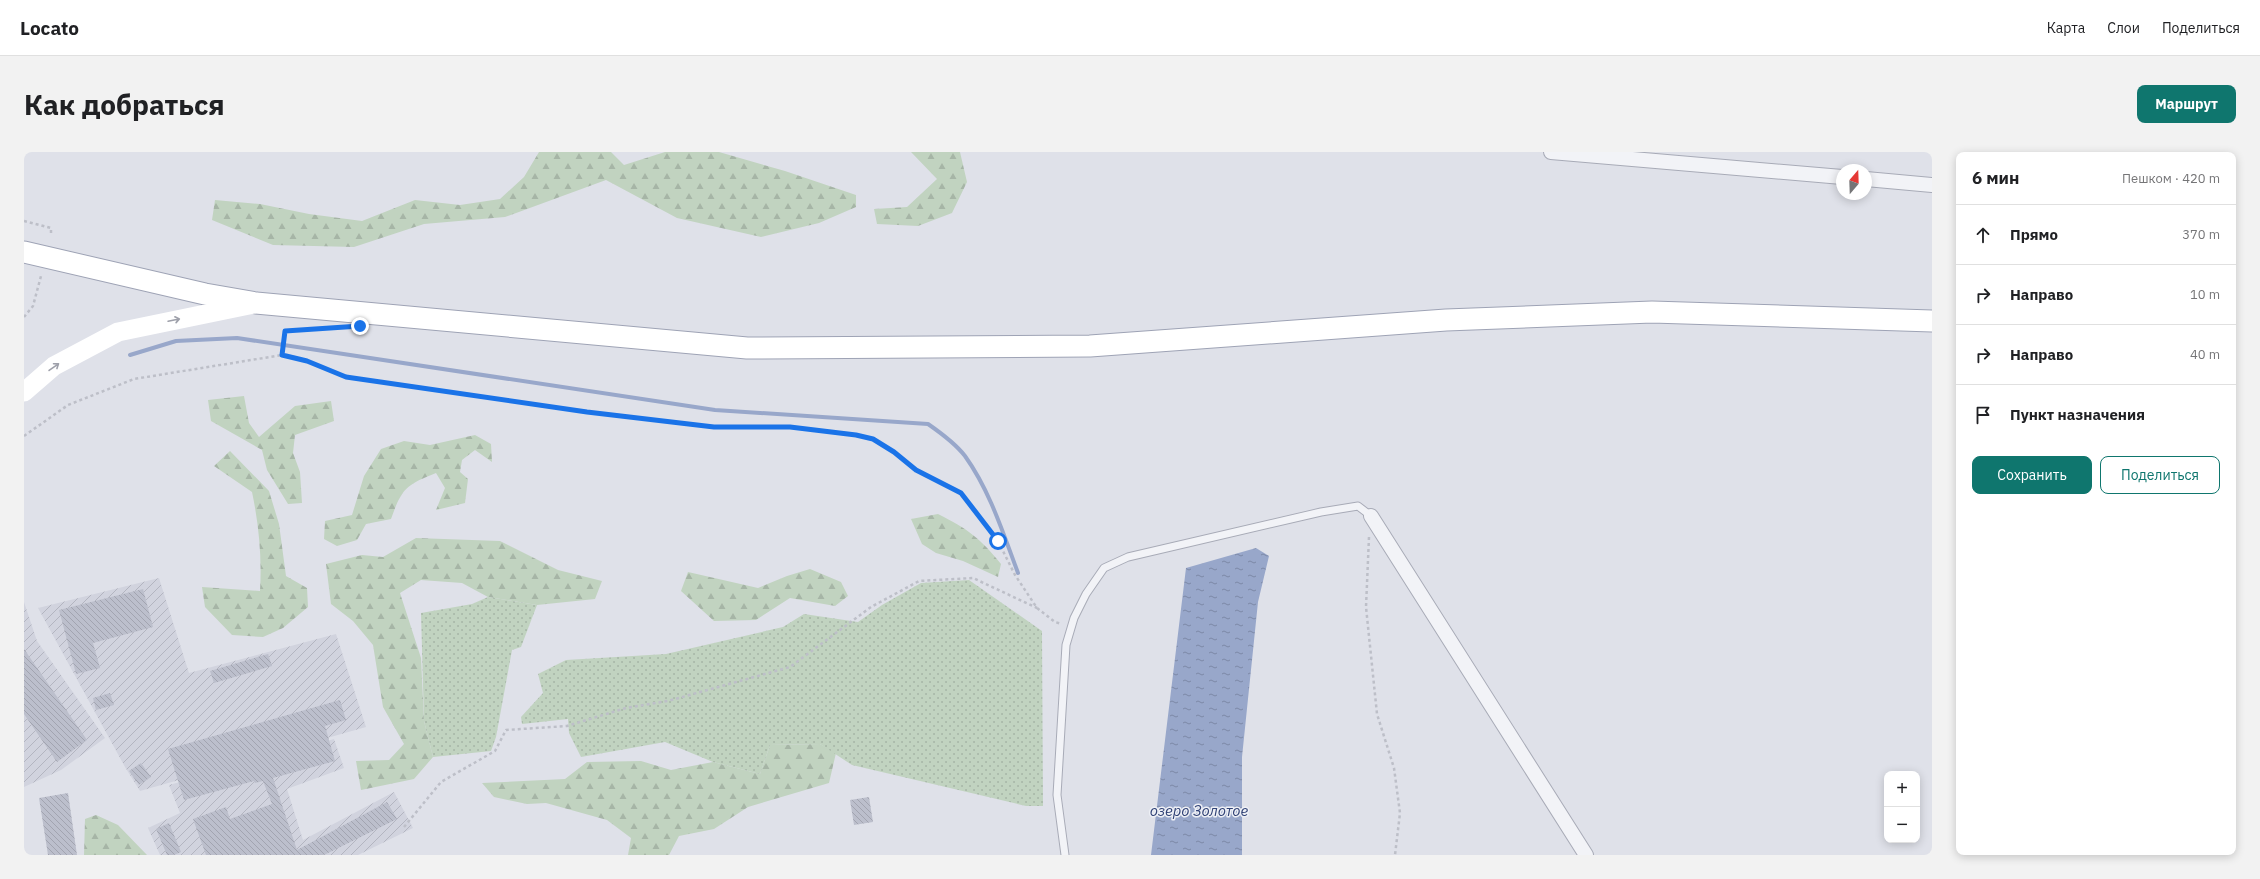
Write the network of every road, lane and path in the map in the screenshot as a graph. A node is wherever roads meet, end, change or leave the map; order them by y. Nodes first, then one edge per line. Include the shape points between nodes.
1 (1551, 152) edge
2 (1836, 176) edge
3 (1872, 180) edge
4 (1932, 185) edge
5 (24, 221) edge
6 (51, 235) dead end
7 (24, 239) edge
8 (24, 252) edge
9 (24, 264) edge
10 (41, 276) dead end
11 (144, 280) junction
12 (256, 303) junction
13 (24, 317) edge
14 (1932, 321) edge
15 (330, 328) dead end
16 (282, 355) junction
17 (24, 392) edge
18 (24, 436) edge
19 (1371, 516) junction
20 (1037, 608) junction
21 (1072, 627) junction
22 (404, 827) dead end
23 (1065, 855) edge
24 (1394, 855) edge
25 (1586, 855) edge

1 - 2 street
3 - 4 street
5 - 6 path via 52,228
7 - 11 main road
8 - 11 main road
9 - 11 main road
10 - 13 path via 33,306
11 - 12 main road
12 - 14 main road via 747,348 1090,346 1446,320 1652,312
17 -> 12 main road via 54,366 118,332
15 - 16 path via 285,331
16 - 18 path via 134,379 68,405
16 - 20 path via 307,361 346,377 587,412 714,427 790,427 873,439 916,470 961,493 998,541 1015,576
19 - 21 lane via 1358,506 1320,512 1128,557 1104,568 1086,594
19 - 24 path via 1366,607 1377,714 1394,768 1400,813
19 - 25 street
20 - 21 path via 1055,622
20 - 22 path via 973,578 919,581 871,607 790,667 668,701 626,708 567,726 506,730 495,751 441,782
21 - 23 lane via 1066,645 1057,795

